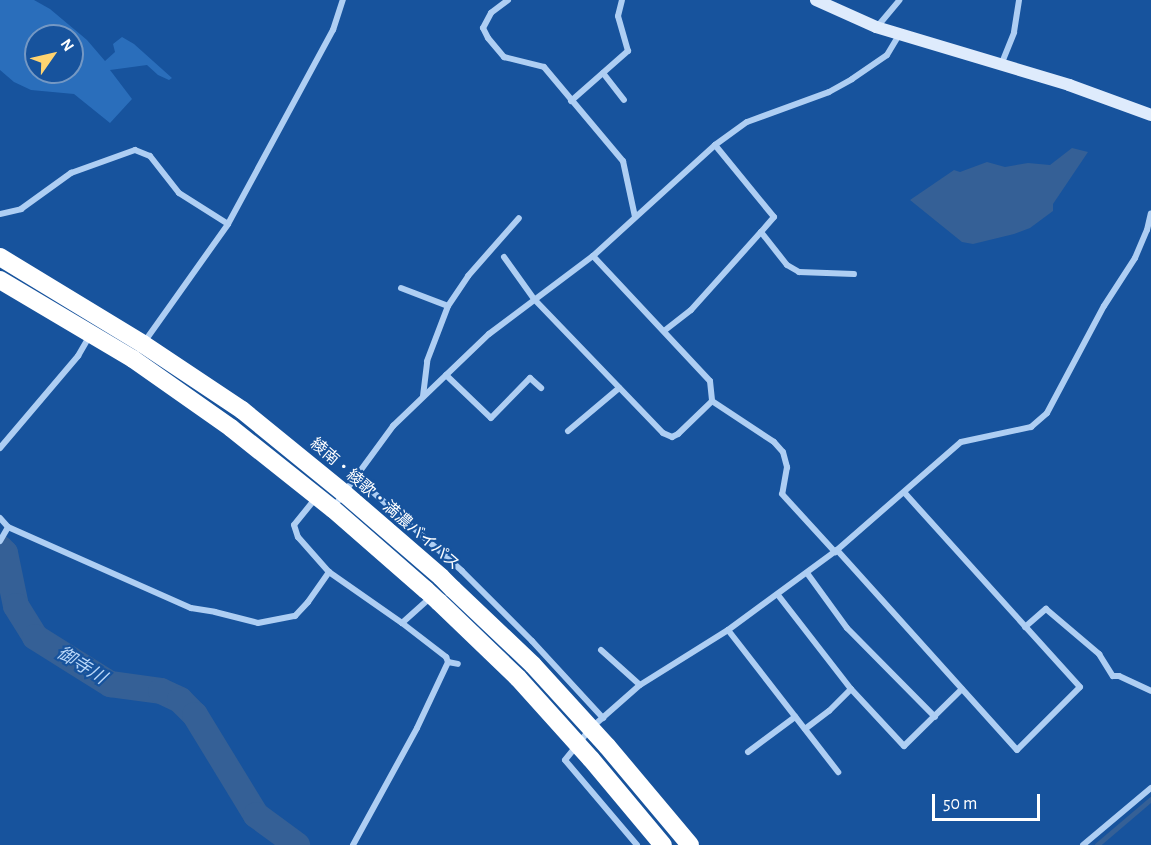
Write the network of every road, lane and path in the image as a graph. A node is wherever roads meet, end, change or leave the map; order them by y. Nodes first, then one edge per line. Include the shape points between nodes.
1 (343, 0) edge
2 (508, 0) edge
3 (622, 0) edge
4 (816, 0) edge
5 (900, 0) edge
6 (1019, 0) edge
7 (876, 27) junction
8 (899, 34) junction
9 (1001, 66) junction
10 (603, 73) junction
11 (624, 100) dead end
12 (571, 101) junction
13 (1151, 115) edge
14 (715, 145) junction
15 (1151, 213) edge
16 (0, 214) edge
17 (635, 217) junction
18 (519, 218) dead end
19 (228, 224) junction
20 (761, 232) junction
21 (593, 256) junction
22 (0, 257) edge
23 (504, 257) dead end
24 (854, 274) dead end
25 (0, 280) edge
26 (401, 288) dead end
27 (534, 299) junction
28 (448, 306) junction
29 (664, 331) junction
30 (91, 334) junction
31 (138, 352) junction
32 (446, 375) junction
33 (541, 388) dead end
34 (619, 388) junction
35 (423, 397) junction
36 (712, 401) junction
37 (568, 430) dead end
38 (0, 448) edge
39 (357, 478) junction
40 (905, 493) junction
41 (345, 494) junction
42 (317, 496) junction
43 (333, 508) junction
44 (0, 518) edge
45 (8, 527) junction
46 (0, 540) edge
47 (836, 551) junction
48 (462, 571) junction
49 (329, 572) junction
50 (807, 573) junction
51 (440, 589) junction
52 (778, 595) junction
53 (402, 623) junction
54 (1025, 627) junction
55 (728, 630) junction
56 (602, 650) dead end
57 (448, 662) junction
58 (458, 664) dead end
59 (640, 685) junction
60 (851, 689) junction
61 (962, 689) junction
62 (1151, 691) edge
63 (795, 717) junction
64 (935, 717) junction
65 (597, 723) junction
66 (805, 729) junction
67 (579, 745) junction
68 (748, 752) dead end
69 (838, 772) dead end
70 (1151, 788) edge
71 (353, 845) edge
72 (637, 845) edge
73 (663, 845) edge
74 (690, 845) edge
75 (1083, 845) edge

1 - 19 street via 333,30
2 - 12 street via 491,13 483,28 488,38 504,57 544,66
3 - 10 street via 618,16 628,51
4 - 7 street
5 - 7 street
6 - 9 street via 1014,32
7 - 8 street
8 - 9 street
8 - 14 street via 887,55 852,79 829,92 747,122
9 - 13 street via 1069,85
10 - 11 street
10 - 12 street
12 - 17 street via 623,161
14 - 17 street
14 - 20 street via 774,217
15 - 40 street via 1135,258 1104,306 1047,413 1031,427 961,442
16 - 19 street via 21,209 71,173 135,150 150,156 179,193
17 - 21 street
18 - 28 street via 468,276
19 - 31 street
20 - 24 street via 787,265 799,272
20 - 29 street via 691,310
21 - 27 street
21 - 29 street
22 - 31 highway, 綾南・綾歌・満濃バイパス
23 - 27 street
25 - 30 highway, 綾南・綾歌・満濃バイパス
26 - 28 street
27 - 32 street
27 - 34 street
28 - 35 street via 427,362
29 - 36 street via 711,381
30 - 31 highway, 綾南・綾歌・満濃バイパス
30 - 38 street via 78,356
31 - 41 highway, 綾南・綾歌・満濃バイパス via 242,410
31 - 42 highway, 綾南・綾歌・満濃バイパス
32 - 33 street via 491,418 530,378
32 - 35 street
34 - 36 street via 668,436 678,434
34 - 37 street
35 - 39 street via 373,449
36 - 47 street via 783,452 788,467 782,494
39 - 41 street
39 - 48 street
40 - 47 street
40 - 54 street
41 - 43 street
41 - 51 highway, 綾南・綾歌・満濃バイパス
42 - 43 highway, 綾南・綾歌・満濃バイパス
42 - 49 street via 294,525 294,531
43 - 51 highway, 綾南・綾歌・満濃バイパス
44 - 45 street
45 - 46 street
45 - 49 street via 191,608 258,623 295,616
47 - 50 street
47 - 61 street
48 - 51 street
48 - 65 street via 532,641
49 - 53 street
50 - 52 street
50 - 64 street via 848,628
51 - 53 street
51 - 65 highway, 綾南・綾歌・満濃バイパス
51 - 67 highway, 綾南・綾歌・満濃バイパス
52 - 55 street
52 - 60 street
53 - 57 street
54 - 61 street via 1080,687 1017,750
54 - 62 street via 1046,609 1099,654 1113,676
55 - 59 street
55 - 63 street
56 - 59 street
57 - 58 street
57 - 71 street
59 - 65 street
60 - 64 street via 904,746
60 - 66 street
61 - 64 street
63 - 66 street
63 - 68 street
65 - 67 street
65 - 74 highway, 綾南・綾歌・満濃バイパス
66 - 69 street
67 - 72 street via 565,759
67 - 73 highway, 綾南・綾歌・満濃バイパス
70 - 75 street

